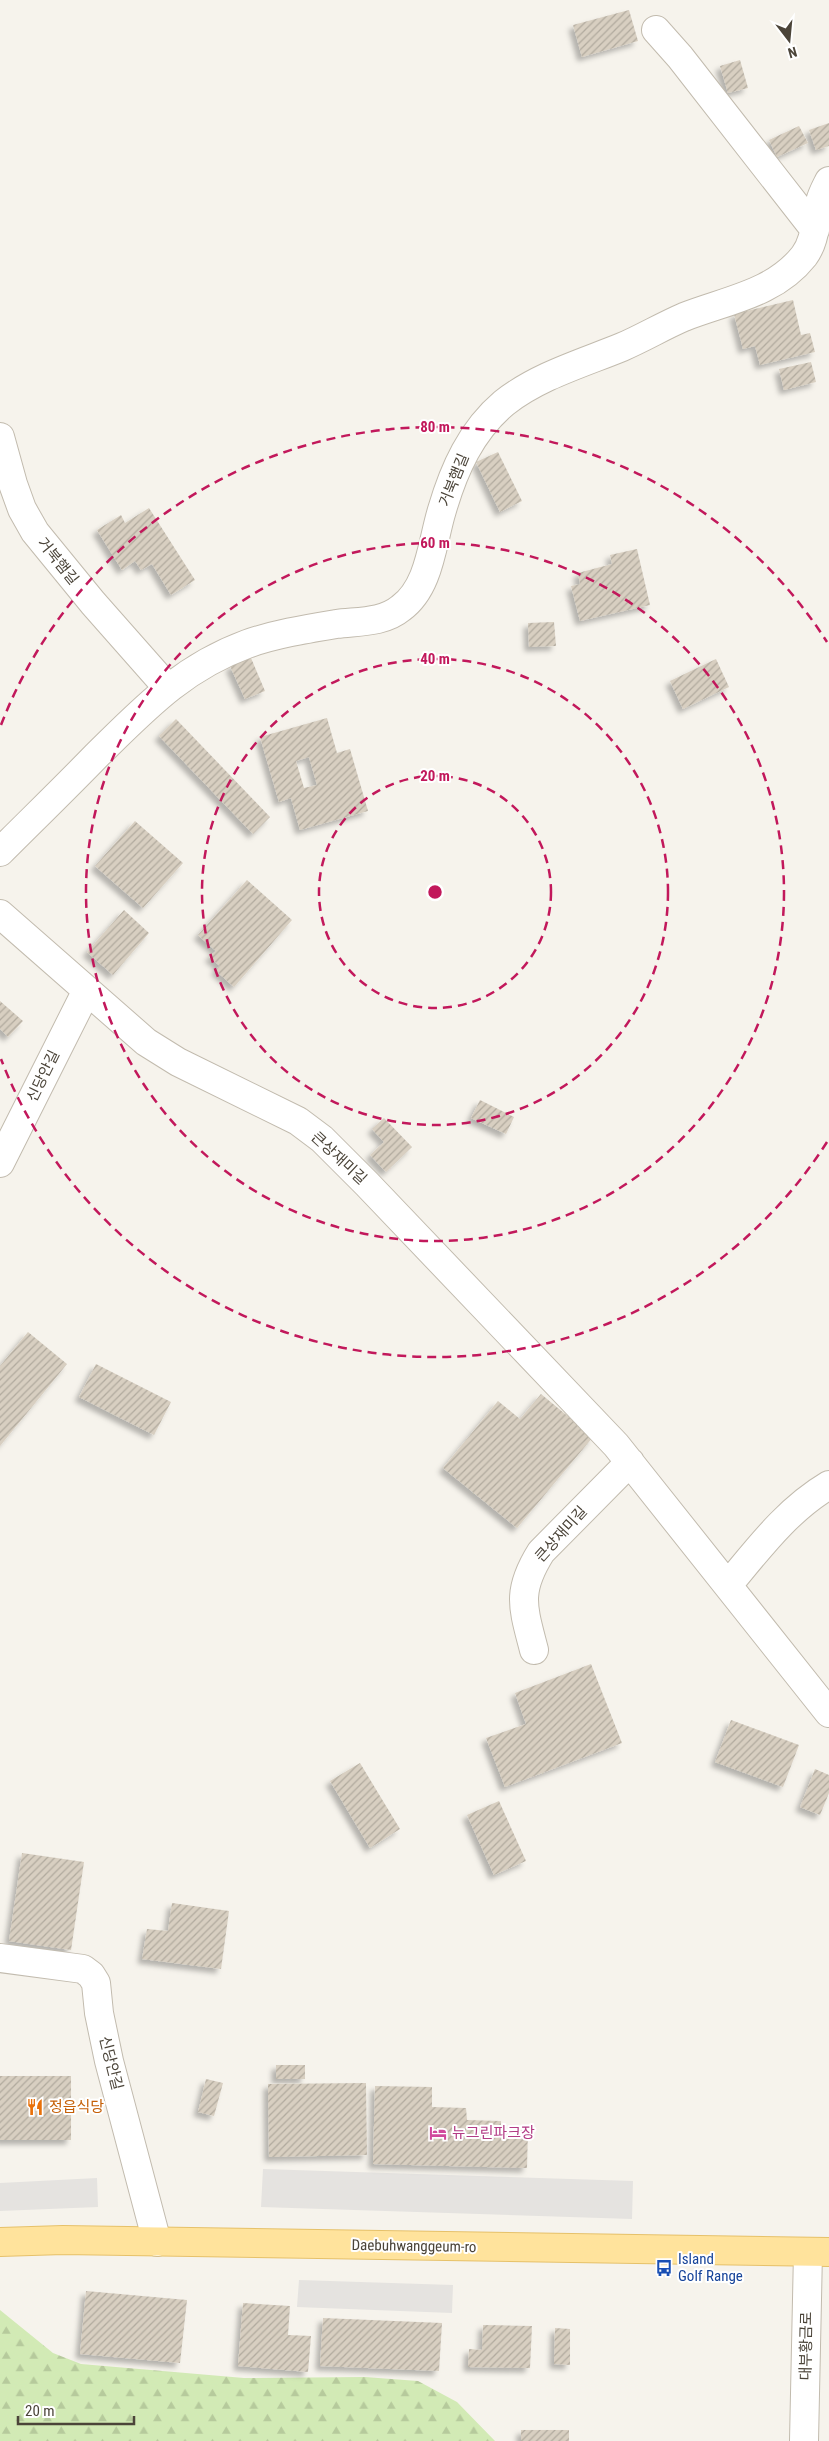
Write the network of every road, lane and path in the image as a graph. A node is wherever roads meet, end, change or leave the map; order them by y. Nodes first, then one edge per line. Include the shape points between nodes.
1 (656, 30) dead end
2 (829, 180) edge
3 (815, 230) junction
4 (0, 437) edge
5 (168, 688) junction
6 (0, 852) edge
7 (0, 914) edge
8 (87, 990) junction
9 (0, 1163) edge
10 (630, 1462) junction
11 (829, 1485) edge
12 (728, 1585) junction
13 (534, 1650) dead end
14 (829, 1712) edge
15 (0, 1958) edge
16 (0, 2242) edge
17 (157, 2242) junction
18 (819, 2252) edge
19 (804, 2441) edge

1 - 3 lane via 680,56
2 - 3 lane, 거북햄길 via 820,202
3 - 5 lane, 거북햄길 via 806,254 769,287 682,318 544,379 505,402 478,429 459,461 427,567 405,606 391,616 288,633 247,644 184,675
4 - 5 lane, 거북햄길 via 12,484 34,532
5 - 6 lane, 거북햄길
7 - 8 lane, 큰상재미길
8 - 9 lane, 신당안길
8 - 10 lane, 큰상재미길 via 154,1047 298,1121 322,1139
10 - 12 lane, 큰상재미길
10 - 13 lane, 큰상재미길 via 541,1552 531,1568 524,1585 523,1606
11 - 12 lane via 784,1518
12 - 14 lane, 큰상재미길
15 - 17 lane, 신당안길 via 83,1969 96,1983 109,2062
16 - 17 main road, Daebuhwanggeum-ro
17 - 18 main road, Daebuhwanggeum-ro
18 - 19 lane, 대부황금로

